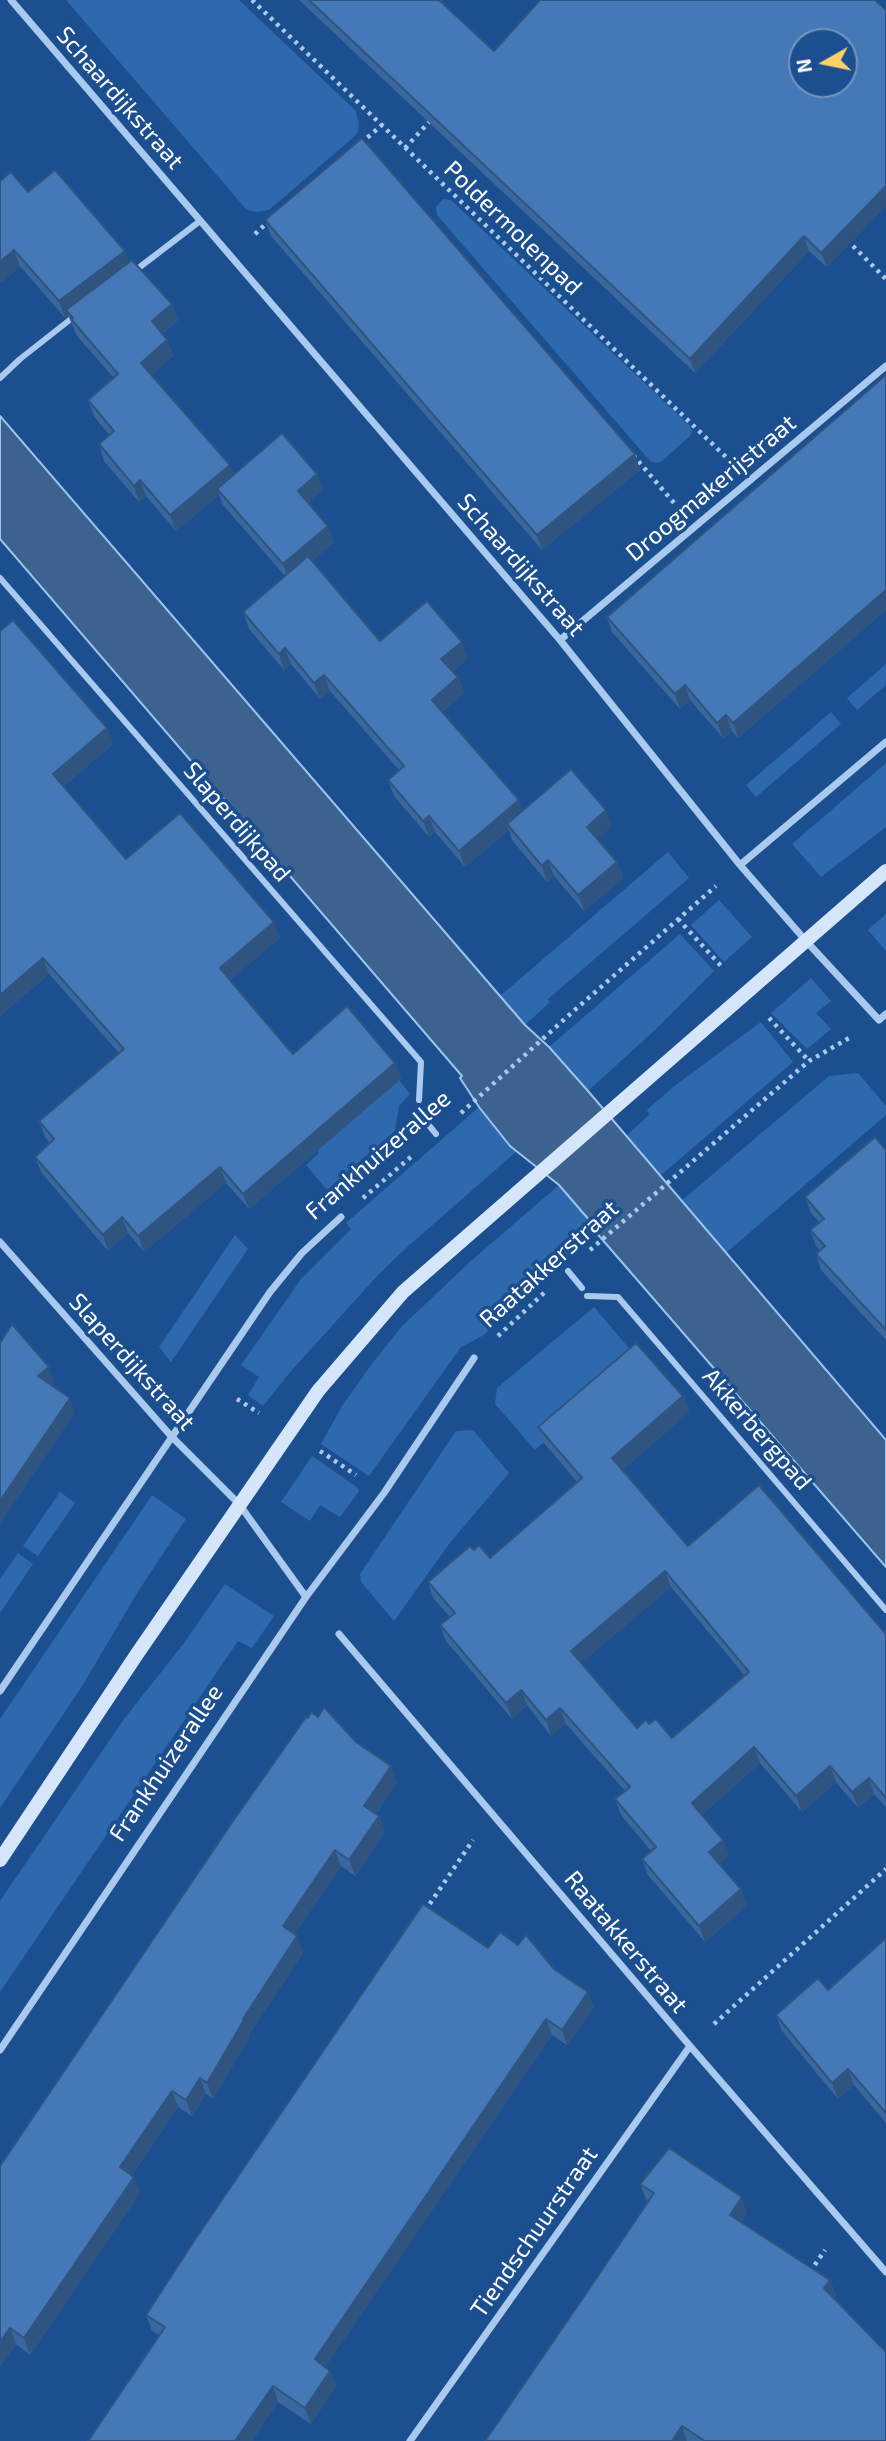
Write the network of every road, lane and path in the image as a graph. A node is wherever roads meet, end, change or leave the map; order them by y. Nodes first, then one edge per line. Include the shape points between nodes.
1 (11, 0) edge
2 (252, 0) edge
3 (433, 118) edge
4 (382, 125) junction
5 (362, 142) junction
6 (405, 148) junction
7 (352, 150) edge
8 (371, 152) edge
9 (271, 220) edge
10 (201, 221) junction
11 (844, 238) edge
12 (230, 256) junction
13 (127, 277) edge
14 (886, 279) edge
15 (84, 309) edge
16 (886, 366) edge
17 (0, 378) edge
18 (632, 454) edge
19 (750, 481) junction
20 (695, 527) junction
21 (0, 578) edge
22 (561, 640) junction
23 (886, 742) edge
24 (740, 865) junction
25 (886, 871) edge
26 (806, 941) junction
27 (886, 1014) edge
28 (879, 1020) junction
29 (419, 1100) dead end
30 (418, 1112) dead end
31 (436, 1135) junction
32 (341, 1217) joint
33 (0, 1242) edge
34 (568, 1271) junction
35 (582, 1288) dead end
36 (587, 1296) dead end
37 (474, 1359) joint
38 (171, 1436) junction
39 (239, 1504) junction
40 (306, 1597) junction
41 (886, 1610) edge
42 (339, 1634) dead end
43 (0, 1691) edge
44 (491, 1813) junction
45 (0, 1860) edge
46 (886, 1869) edge
47 (422, 1915) edge
48 (690, 2046) junction
49 (0, 2050) edge
50 (843, 2223) junction
51 (886, 2272) edge
52 (804, 2280) edge
53 (410, 2441) edge

1 - 10 street, Schaardijkstraat
2 - 4 path, Poldermolenpad
3 - 6 path
4 - 5 path
4 - 6 path, Poldermolenpad
5 - 7 path
5 - 8 path
6 - 19 path, Poldermolenpad
9 - 12 path
10 - 12 street, Schaardijkstraat
10 - 13 street
11 - 14 path
12 - 22 street, Schaardijkstraat
15 - 17 street
16 - 19 street, Droogmakerijstraat
18 - 20 path
19 - 20 street, Droogmakerijstraat
20 - 22 street, Droogmakerijstraat
21 - 29 street, Slaperdijkpad via 421,1062
22 - 24 street, Schaardijkstraat
23 - 24 street
24 - 26 street, Schaardijkstraat
24 - 31 path, Frankhuizerallee
25 - 26 main road
26 - 28 street, Schaardijkstraat
26 - 39 main road via 403,1293 318,1391
27 - 28 street
28 - 34 path, Raatakkerstraat via 809,1061
30 - 31 street
31 - 32 path, Frankhuizerallee
32 - 38 street, Frankhuizerallee via 302,1253 270,1292
33 - 38 street, Slaperdijkstraat
34 - 35 street
34 - 37 path, Raatakkerstraat
36 - 41 street, Akkerbergpad via 618,1297
37 - 40 street, Raatakkerstraat
38 - 39 street, Slaperdijkstraat
38 - 43 street, Frankhuizerallee
39 - 40 street
39 - 45 main road
40 - 49 street, Frankhuizerallee
42 - 44 street, Raatakkerstraat
44 - 47 path
44 - 48 street, Raatakkerstraat
46 - 48 path
48 - 50 street, Raatakkerstraat
48 - 53 street, Tiendschuurstraat
50 - 51 street, Raatakkerstraat
50 - 52 path

